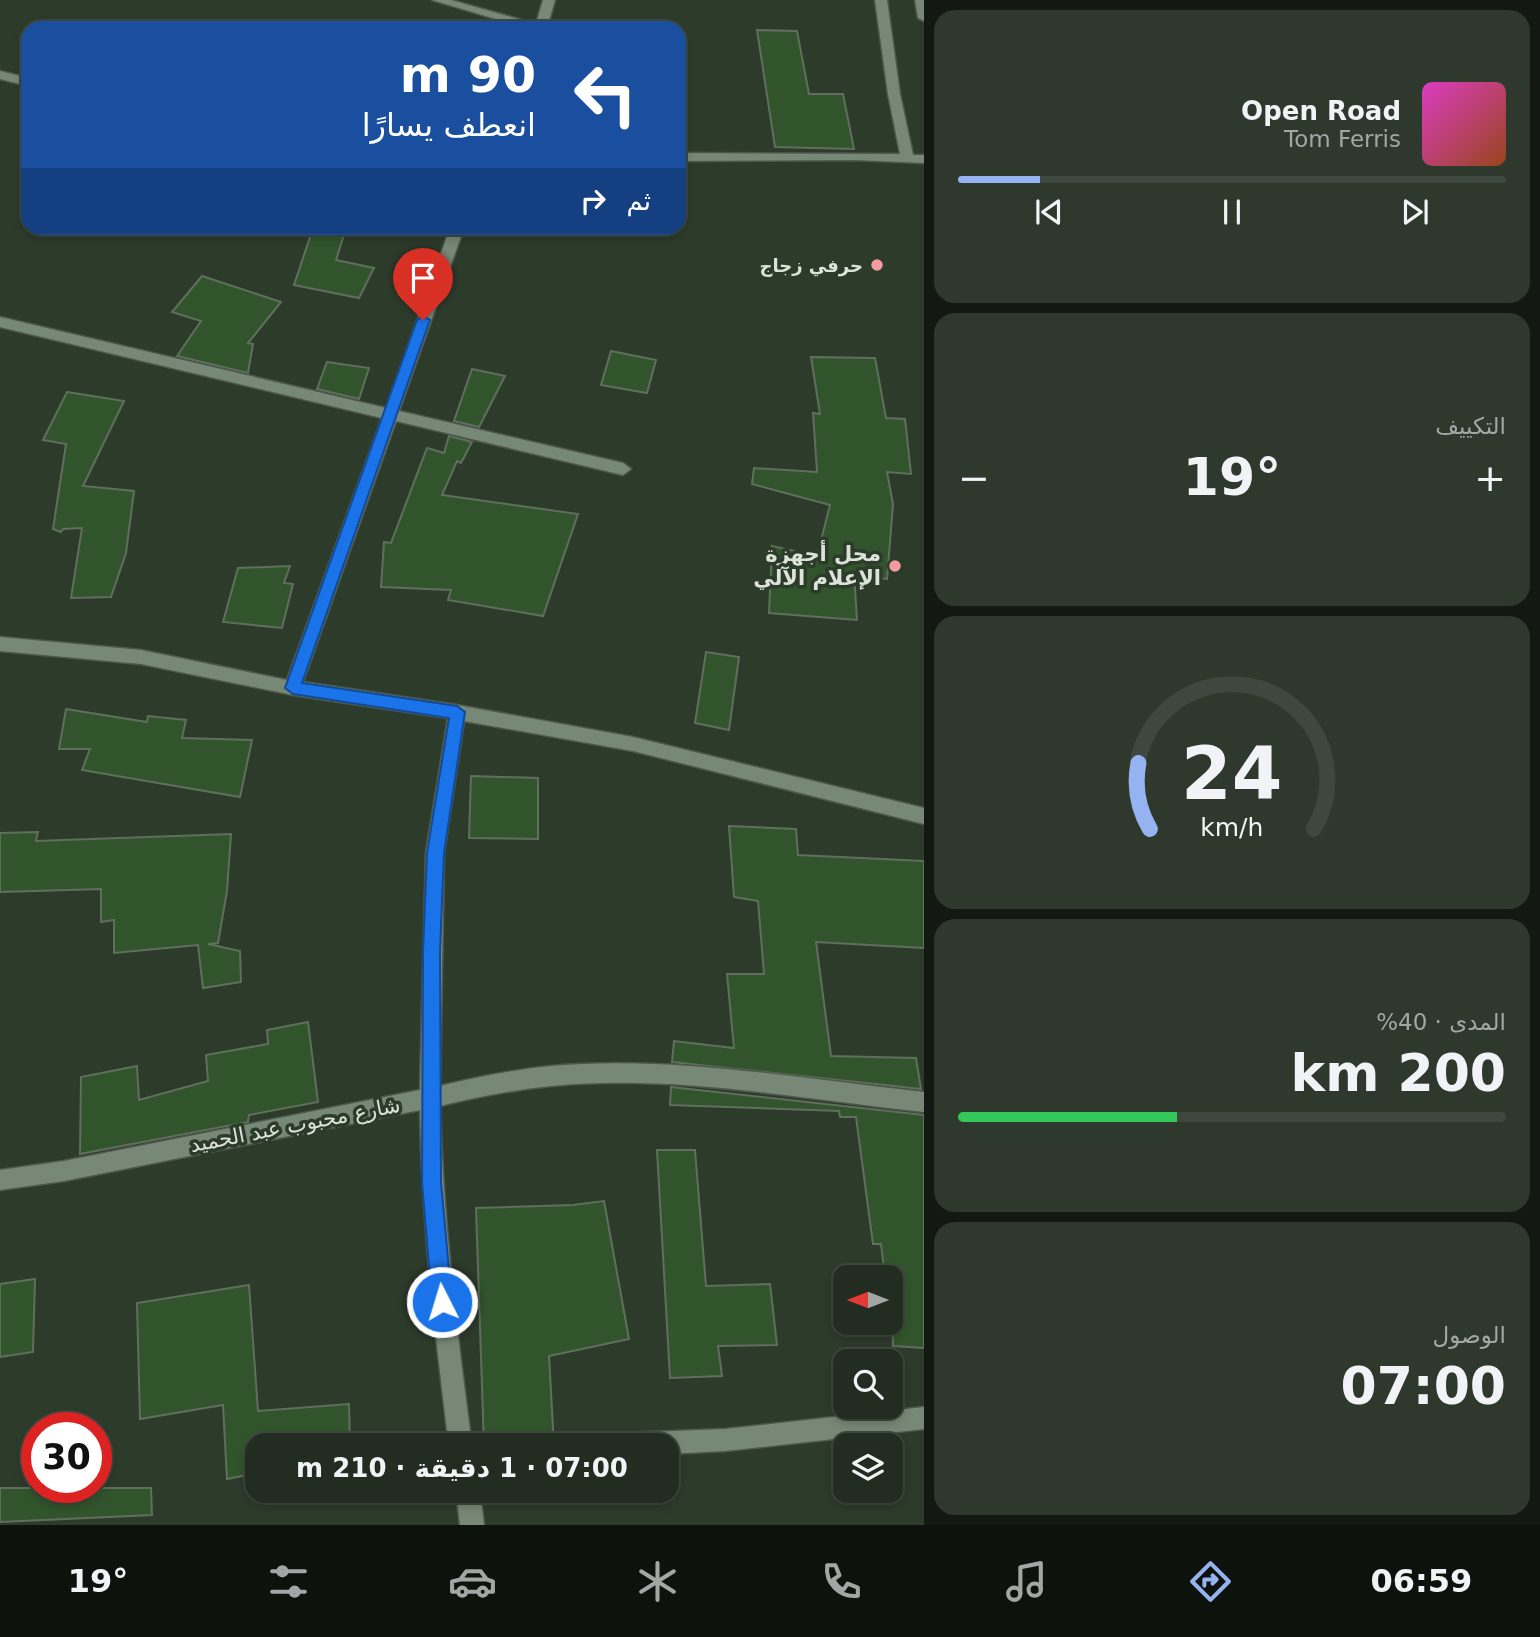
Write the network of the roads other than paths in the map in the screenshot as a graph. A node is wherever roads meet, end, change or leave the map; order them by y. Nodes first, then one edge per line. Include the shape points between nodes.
1 (438, 0) edge
2 (550, 0) edge
3 (881, 0) edge
4 (921, 0) edge
5 (924, 18) edge
6 (514, 21) edge
7 (542, 21) edge
8 (0, 75) edge
9 (21, 80) edge
10 (686, 158) edge
11 (907, 158) junction
12 (924, 159) edge
13 (454, 235) edge
14 (0, 322) edge
15 (390, 413) junction
16 (623, 469) dead end
17 (0, 644) edge
18 (293, 688) junction
19 (457, 712) junction
20 (924, 816) edge
21 (430, 1098) junction
22 (924, 1102) edge
23 (0, 1180) edge
24 (924, 1418) edge
25 (459, 1433) edge
26 (679, 1442) edge
27 (469, 1503) edge
28 (472, 1525) edge

1 - 6 street
2 - 7 street
3 - 11 street
4 - 5 street
8 - 9 street
10 - 11 street
11 - 12 street
13 - 15 street
14 - 15 street
15 - 16 street
15 - 18 street
17 - 18 street via 141,657
18 - 19 street
19 - 20 street via 633,744
19 - 21 street via 435,853
21 - 22 street, شارع محبوب عبد الحميد via 493,1083 578,1073 654,1074
21 - 23 street, شارع محبوب عبد الحميد
21 - 25 street via 440,1275
24 - 26 street
27 - 28 street

